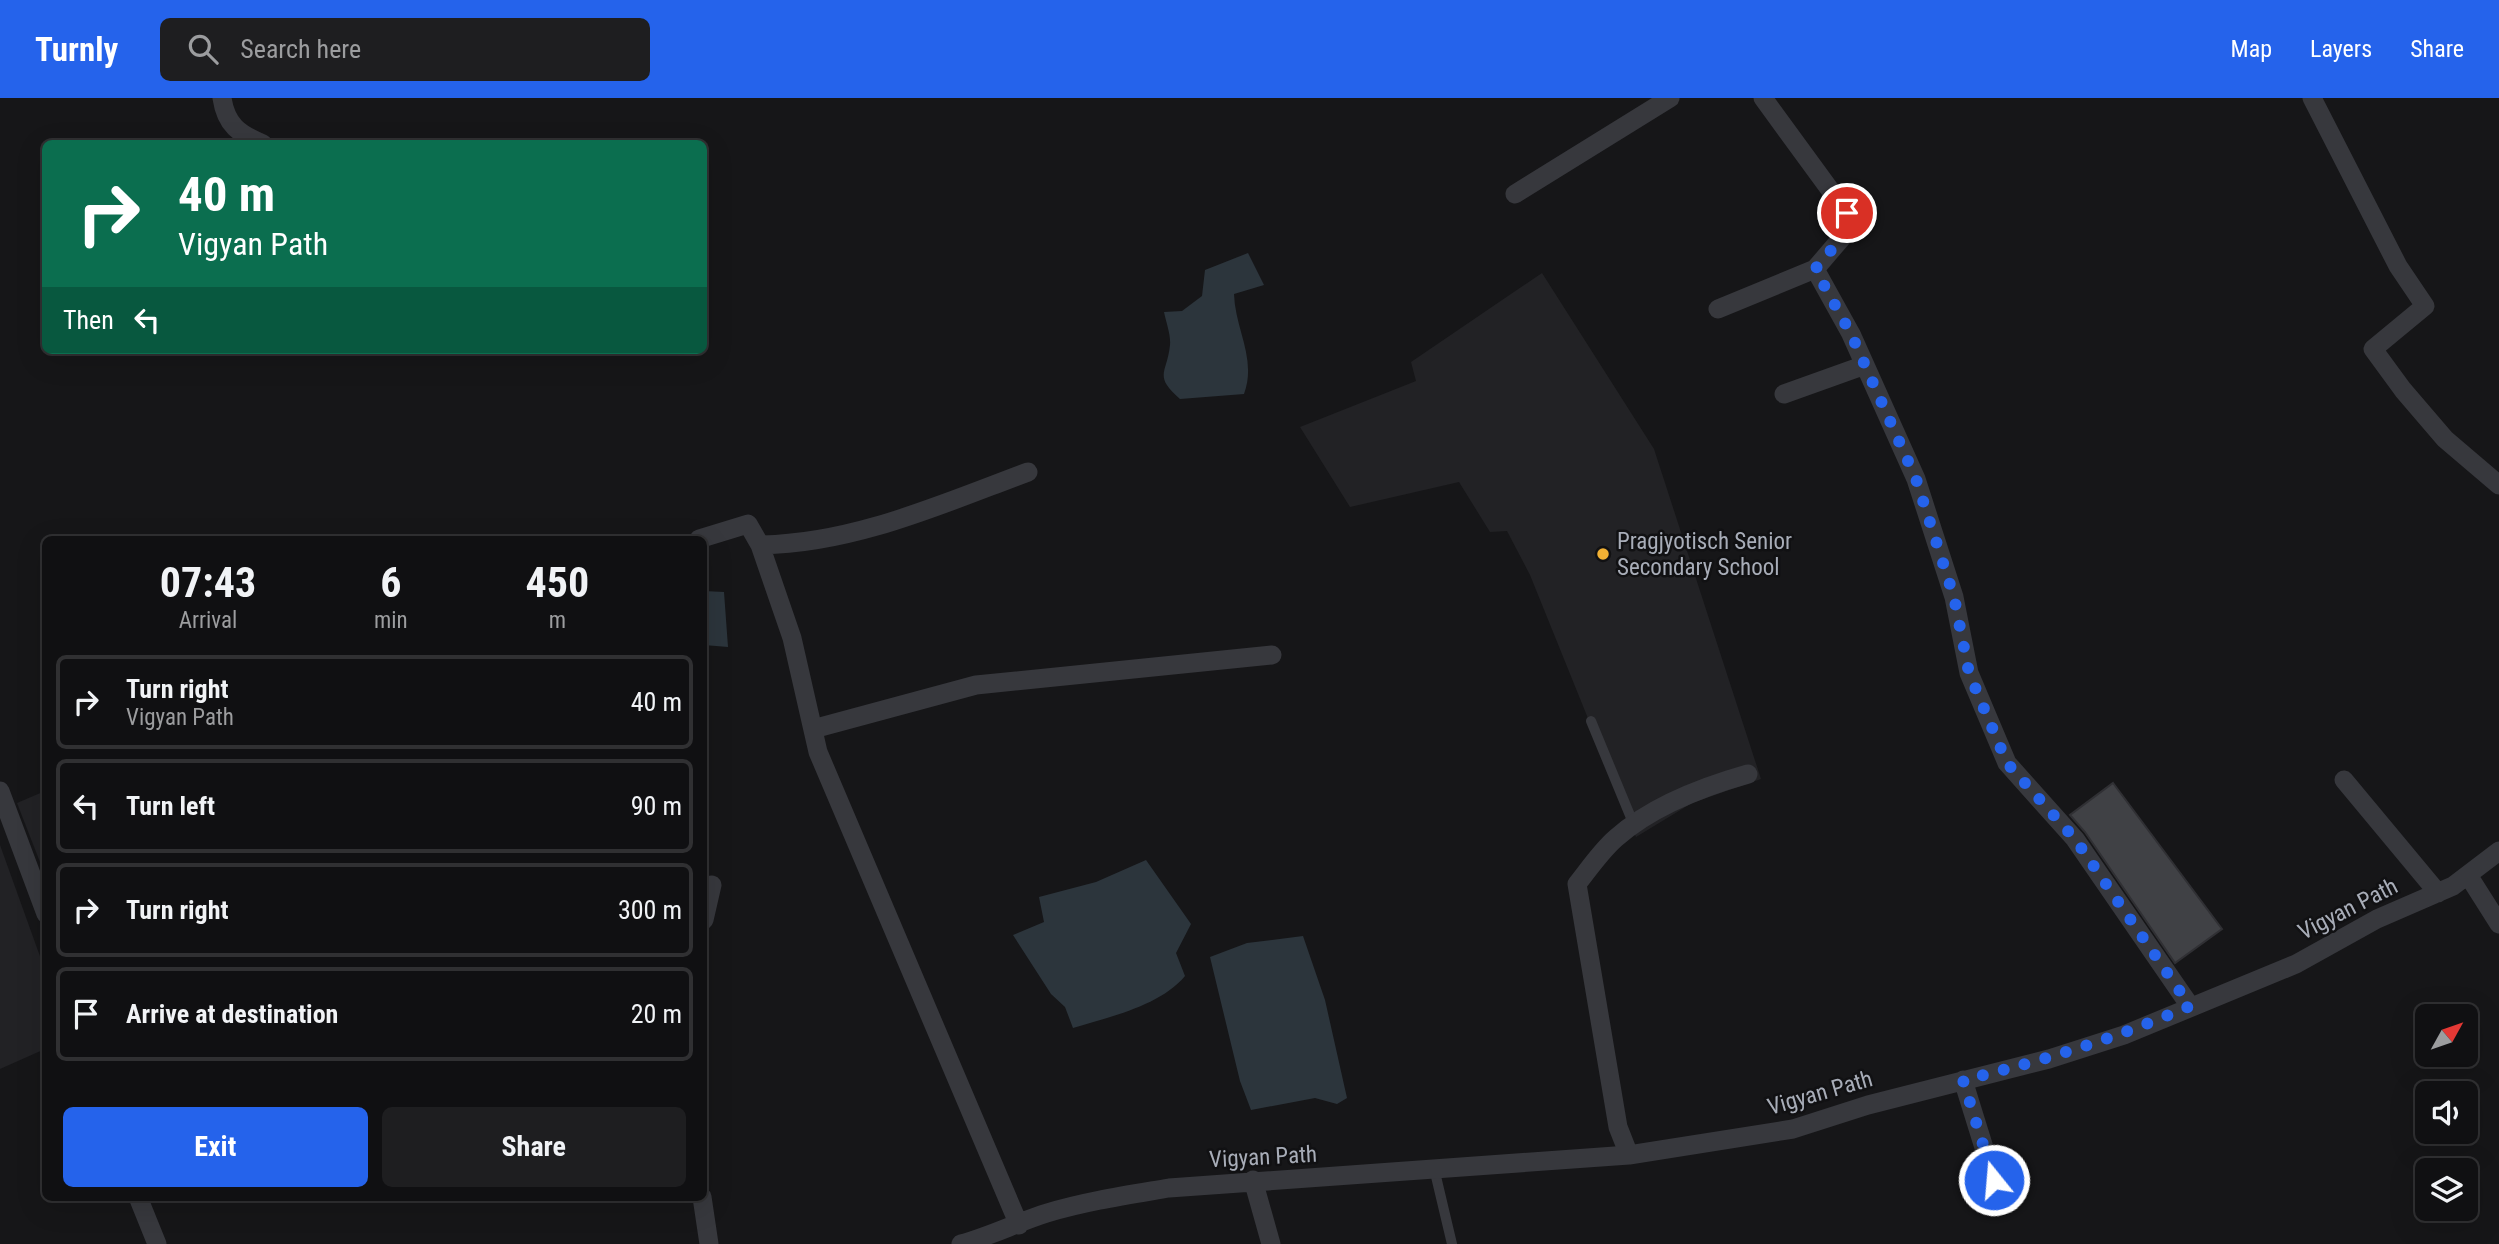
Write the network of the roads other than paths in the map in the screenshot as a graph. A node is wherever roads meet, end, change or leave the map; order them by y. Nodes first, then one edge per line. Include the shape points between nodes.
1 (222, 98) edge
2 (1670, 98) edge
3 (1763, 98) edge
4 (2312, 98) edge
5 (253, 140) edge
6 (1515, 194) dead end
7 (1815, 269) junction
8 (1718, 309) dead end
9 (1865, 365) junction
10 (1784, 394) dead end
11 (1028, 472) dead end
12 (2499, 485) edge
13 (707, 537) edge
14 (760, 545) junction
15 (1272, 655) dead end
16 (1591, 721) dead end
17 (813, 729) junction
18 (1748, 774) dead end
19 (2344, 780) dead end
20 (0, 791) edge
21 (1634, 826) junction
22 (2499, 851) edge
23 (2468, 874) junction
24 (712, 885) dead end
25 (2438, 893) junction
26 (42, 903) edge
27 (707, 907) edge
28 (2499, 924) edge
29 (2190, 1006) junction
30 (1963, 1080) junction
31 (1629, 1155) junction
32 (1434, 1168) junction
33 (1253, 1180) junction
34 (1994, 1180) dead end
35 (140, 1201) edge
36 (703, 1201) edge
37 (1019, 1225) junction
38 (157, 1244) edge
39 (709, 1244) edge
40 (961, 1244) edge
41 (1271, 1244) edge
42 (1452, 1244) edge

1 - 5 street via 239,134
2 - 6 street
3 - 7 street via 1847,213 1845,234
4 - 12 street via 2398,265 2425,306 2373,349 2445,439
7 - 8 street
7 - 9 street
9 - 10 street
9 - 29 street via 1916,479 1954,597 1969,673 2007,763 2075,839
11 - 14 street via 886,524 787,545
13 - 14 street via 748,524
14 - 17 street via 792,638
15 - 17 street via 976,685
16 - 21 lane
17 - 37 street via 863,863
18 - 21 street via 1710,785
19 - 25 street
20 - 26 street
21 - 31 street via 1617,837 1577,884 1618,1127
22 - 23 street, Vigyan Path
23 - 25 street, Vigyan Path
23 - 28 street
24 - 27 street
25 - 29 street, Vigyan Path via 2248,986
29 - 30 street, Vigyan Path via 2124,1035
30 - 31 street, Vigyan Path via 1793,1129
30 - 34 street
31 - 32 street, Vigyan Path
32 - 33 street, Vigyan Path
32 - 42 lane
33 - 37 street, Vigyan Path via 1104,1199
33 - 41 street
35 - 38 street
36 - 39 street
37 - 40 street, Vigyan Path

